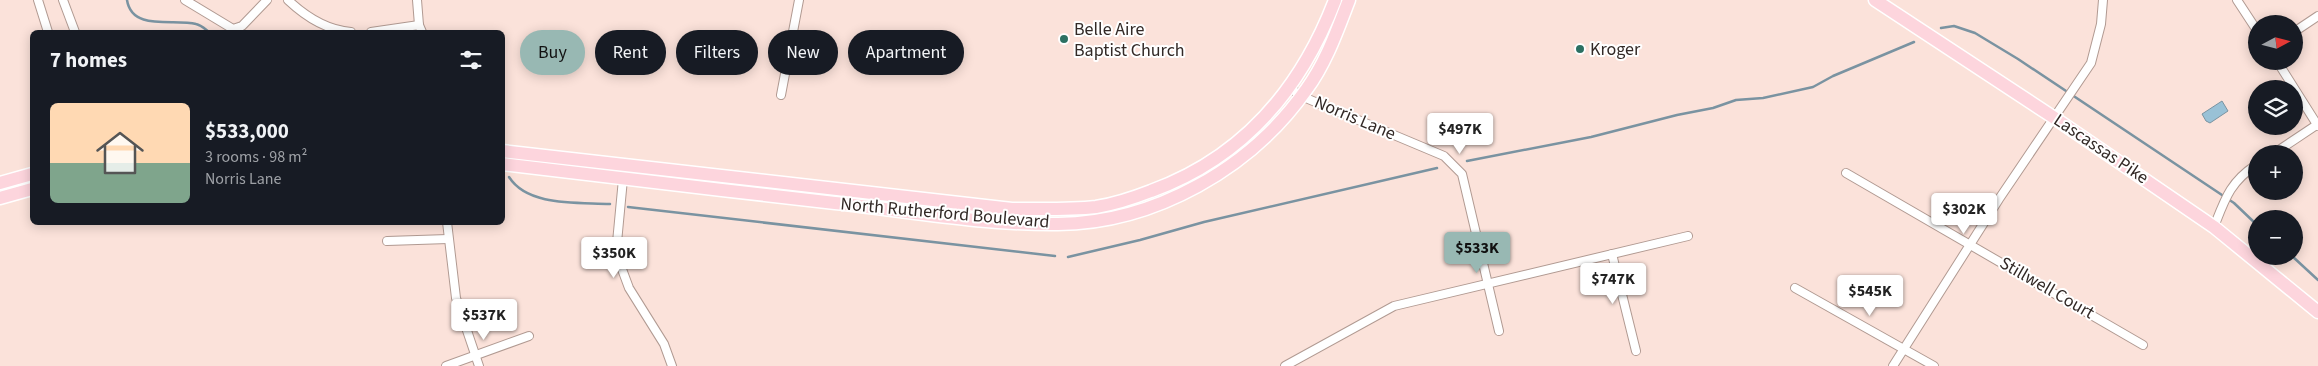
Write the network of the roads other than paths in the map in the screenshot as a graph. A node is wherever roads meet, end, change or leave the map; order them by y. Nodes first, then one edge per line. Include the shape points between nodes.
1 (38, 0) edge
2 (63, 0) edge
3 (185, 0) edge
4 (268, 0) edge
5 (288, 0) edge
6 (417, 0) edge
7 (799, 0) edge
8 (1335, 0) edge
9 (1349, 0) edge
10 (1875, 0) edge
11 (2103, 0) edge
12 (2237, 0) edge
13 (2318, 16) edge
14 (2248, 17) edge
15 (2303, 26) edge
16 (421, 29) edge
17 (47, 30) edge
18 (73, 30) edge
19 (337, 30) edge
20 (404, 30) edge
21 (2283, 70) edge
22 (1289, 86) junction
23 (781, 95) dead end
24 (1301, 96) junction
25 (2053, 117) junction
26 (2318, 125) edge
27 (2287, 145) edge
28 (505, 151) edge
29 (505, 164) edge
30 (2248, 170) edge
31 (1846, 173) dead end
32 (30, 175) edge
33 (623, 179) junction
34 (0, 183) edge
35 (30, 190) edge
36 (0, 198) edge
37 (448, 225) edge
38 (2214, 227) junction
39 (1688, 236) dead end
40 (448, 239) junction
41 (387, 240) dead end
42 (1972, 244) junction
43 (1612, 254) junction
44 (1488, 283) junction
45 (1795, 288) dead end
46 (2318, 312) edge
47 (1499, 331) dead end
48 (529, 336) dead end
49 (2143, 345) dead end
50 (1905, 349) junction
51 (1636, 351) dead end
52 (475, 356) junction
53 (446, 366) edge
54 (479, 366) edge
55 (672, 366) edge
56 (1285, 366) edge
57 (1893, 366) edge
58 (1934, 366) edge

1 - 17 street
2 - 18 street
3 - 4 street via 233,29 242,26
5 - 19 street via 307,18
6 - 16 street
7 - 23 street
8 - 22 main road, North Rutherford Boulevard via 1310,55
9 - 24 main road, North Rutherford Boulevard via 1330,49
10 - 25 main road, Lascassas Pike
11 - 25 street via 2101,24 2091,63
12 - 14 street
13 - 15 street
16 - 20 street
21 - 26 street
22 - 24 street, Norris Lane
22 - 28 main road, North Rutherford Boulevard via 1264,120 1235,146 1207,164 1173,183 1097,207 1012,209
24 - 33 main road, North Rutherford Boulevard via 1253,148 1219,174 1173,198 1097,220 1060,224 1013,222
24 - 44 street, Norris Lane via 1444,156 1462,174
25 - 38 main road, Lascassas Pike
25 - 42 street
26 - 27 street
29 - 33 main road, North Rutherford Boulevard
30 - 38 street via 2230,187
31 - 42 street, Stillwell Court
32 - 34 main road
33 - 55 street via 616,253 629,288 664,344
35 - 36 main road
37 - 40 street
38 - 46 main road, Lascassas Pike
39 - 43 street
40 - 41 street
40 - 52 street via 456,298
42 - 49 street, Stillwell Court
42 - 50 street
43 - 44 street
43 - 51 street
44 - 47 street, Norris Lane
44 - 56 street via 1394,306
45 - 50 street
48 - 52 street
50 - 57 street
50 - 58 street
52 - 53 street
52 - 54 street

